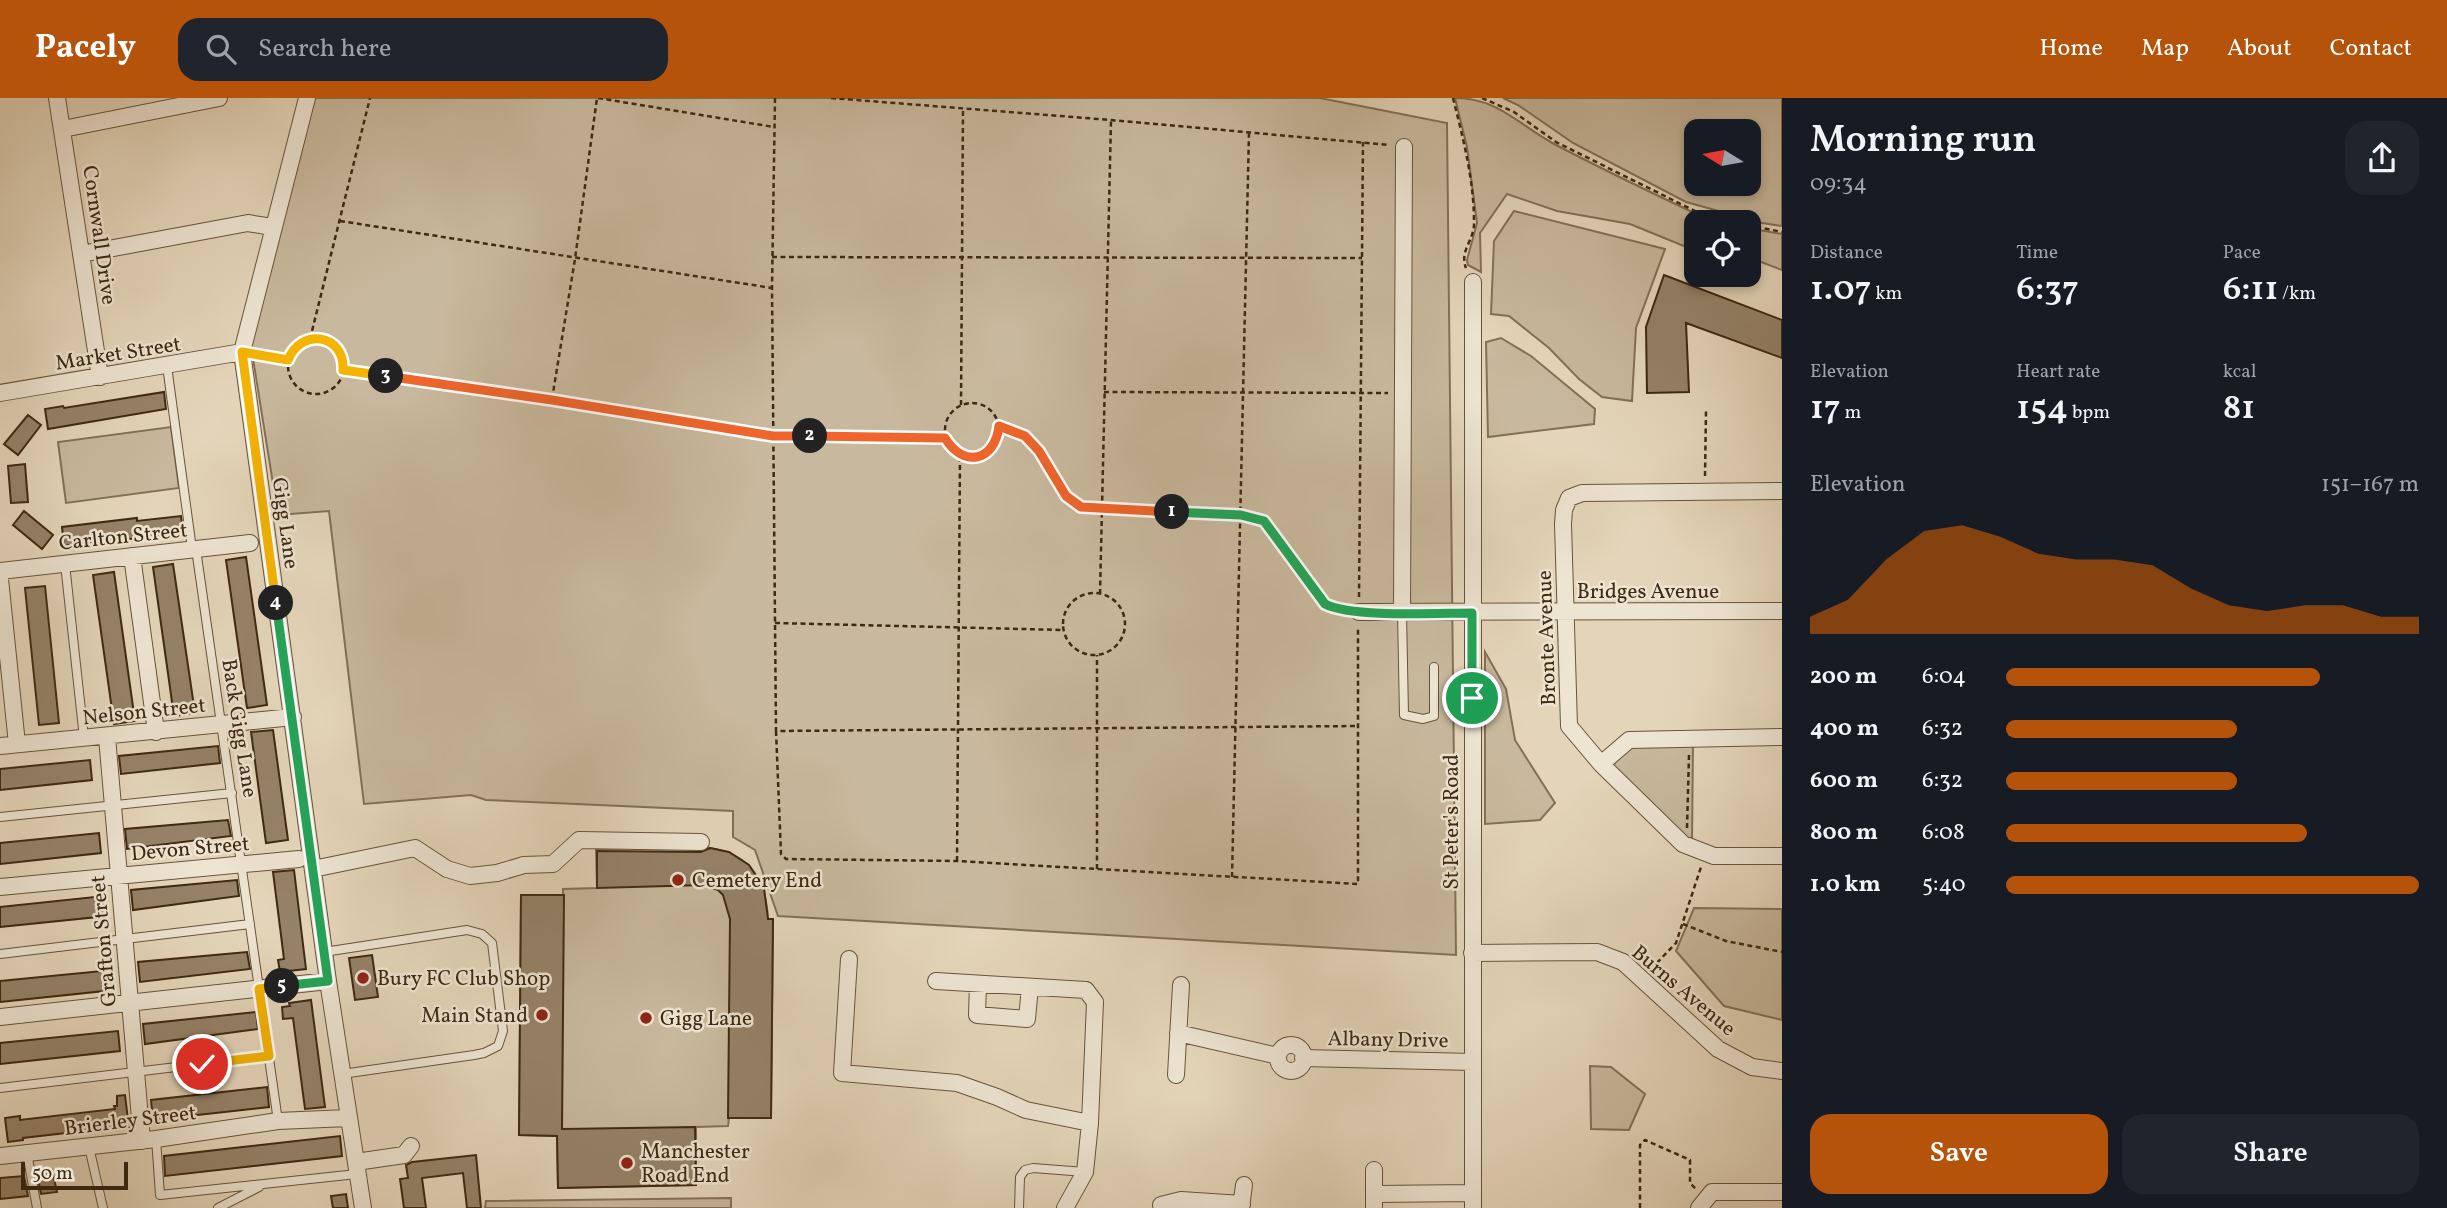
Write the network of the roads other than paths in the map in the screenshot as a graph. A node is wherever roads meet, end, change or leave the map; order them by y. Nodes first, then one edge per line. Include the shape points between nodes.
1 (57, 98) edge
2 (219, 98) edge
3 (307, 98) edge
4 (63, 129) junction
5 (1404, 147) road end
6 (272, 227) junction
7 (81, 254) junction
8 (1473, 282) road end
9 (242, 352) junction
10 (167, 366) junction
11 (100, 377) junction
12 (0, 393) edge
13 (1782, 491) edge
14 (250, 543) dead end
15 (194, 549) junction
16 (132, 556) junction
17 (65, 564) junction
18 (0, 571) edge
19 (0, 579) edge
20 (1782, 611) edge
21 (1359, 612) road end
22 (1402, 612) junction
23 (1472, 613) junction
24 (1566, 613) junction
25 (1434, 667) dead end
26 (293, 717) junction
27 (221, 724) junction
28 (156, 732) junction
29 (107, 737) junction
30 (1782, 737) edge
31 (84, 738) junction
32 (17, 744) junction
33 (0, 746) edge
34 (1601, 764) junction
35 (232, 793) junction
36 (113, 805) junction
37 (0, 817) edge
38 (701, 842) dead end
39 (1782, 856) edge
40 (242, 864) junction
41 (306, 864) junction
42 (119, 876) junction
43 (0, 887) edge
44 (250, 924) junction
45 (124, 939) junction
46 (324, 952) junction
47 (1472, 953) junction
48 (0, 954) edge
49 (849, 959) dead end
50 (328, 981) junction
51 (936, 981) dead end
52 (978, 984) junction
53 (1181, 985) dead end
54 (1030, 988) junction
55 (259, 989) junction
56 (130, 1003) junction
57 (0, 1017) edge
58 (1178, 1033) junction
59 (269, 1056) junction
60 (1473, 1062) junction
61 (135, 1071) junction
62 (1782, 1071) edge
63 (342, 1074) junction
64 (1176, 1075) dead end
65 (0, 1088) edge
66 (348, 1118) junction
67 (278, 1121) junction
68 (1090, 1123) junction
69 (149, 1140) junction
70 (415, 1141) dead end
71 (89, 1147) junction
72 (27, 1153) junction
73 (0, 1156) edge
74 (356, 1168) junction
75 (1374, 1170) dead end
76 (1085, 1172) junction
77 (266, 1184) junction
78 (1244, 1185) dead end
79 (1782, 1192) edge
80 (1473, 1200) edge
81 (1374, 1201) edge
82 (1701, 1204) edge
83 (1161, 1205) dead end
84 (1242, 1206) edge
85 (37, 1208) edge
86 (103, 1208) edge
87 (218, 1208) edge
88 (363, 1208) edge
89 (1019, 1208) edge
90 (1065, 1208) edge

1 - 4 street, Cornwall Drive
2 - 4 street
3 - 6 street, Gigg Lane
4 - 7 street, Cornwall Drive
5 - 22 street
6 - 7 street via 248,223
6 - 9 street, Gigg Lane
7 - 11 street, Cornwall Drive
8 - 23 street, St Peter's Road
9 - 10 street, Market Street
9 - 26 street, Gigg Lane
10 - 11 street, Market Street
10 - 15 lane, Back Gigg Lane
11 - 12 street, Market Street
13 - 24 street, Bronte Avenue via 1611,492 1569,498 1563,524
14 - 15 street, Carlton Street
15 - 16 street, Carlton Street
15 - 27 lane, Back Gigg Lane
16 - 17 street, Carlton Street
16 - 28 street
17 - 18 street, Carlton Street
17 - 31 lane
19 - 32 street
20 - 24 street, Bridges Avenue
21 - 22 street, Bridges Avenue
22 - 23 street, Bridges Avenue
22 - 25 lane via 1404,715 1434,716
23 - 24 street, Bridges Avenue
23 - 47 street, St Peter's Road
24 - 34 street, Bronte Avenue via 1569,726
26 - 27 street, Nelson Street
26 - 41 street, Gigg Lane
27 - 28 street, Nelson Street
27 - 35 lane, Back Gigg Lane
28 - 29 street, Nelson Street
29 - 31 street, Nelson Street
29 - 36 street, Grafton Street
30 - 34 street via 1629,740
31 - 32 street, Nelson Street
32 - 33 street, Nelson Street
34 - 39 street, Bronte Avenue via 1687,846 1714,856
35 - 36 lane
35 - 40 lane, Back Gigg Lane
36 - 37 lane
36 - 42 street, Grafton Street
38 - 41 street, Devon Street via 579,840 553,864 524,864 470,876 447,869 415,848
40 - 41 street, Devon Street
40 - 42 street, Devon Street
40 - 44 lane, Back Gigg Lane
41 - 46 street, Gigg Lane
42 - 43 street, Devon Street
42 - 45 street, Grafton Street
44 - 45 lane
44 - 55 lane, Back Gigg Lane
45 - 48 lane
45 - 56 street, Grafton Street
46 - 50 street, Gigg Lane
46 - 63 lane via 467,930 492,943 503,1031 498,1046 474,1055
47 - 60 street, St Peter's Road
47 - 62 street, Burns Avenue via 1597,951 1623,962 1718,1049 1752,1067
49 - 68 street via 842,1073 957,1083 1026,1110
50 - 55 street
50 - 63 street, Gigg Lane
51 - 52 street
52 - 54 street
52 - 54 street via 977,1015 1027,1019
53 - 58 street
54 - 68 street via 1086,990 1095,1002
55 - 56 street
55 - 59 lane, Back Gigg Lane
56 - 57 street
56 - 61 street, Grafton Street
58 - 60 street, Albany Drive via 1278,1056 1292,1045 1300,1049 1303,1058
58 - 64 street
59 - 61 lane
59 - 67 lane, Back Gigg Lane
60 - 80 street, St Peter's Road
61 - 65 lane
61 - 69 street, Grafton Street
63 - 66 street, Gigg Lane
66 - 67 street, Brierley Street
66 - 74 street, Gigg Lane
67 - 69 street, Brierley Street
68 - 76 street
69 - 71 street, Brierley Street
69 - 77 lane via 160,1195
70 - 74 street via 404,1155
71 - 72 street, Brierley Street
71 - 86 lane
72 - 73 street, Brierley Street
72 - 85 lane
74 - 77 lane
74 - 88 street, Gigg Lane
75 - 81 street, St Peter's Road
76 - 89 lane via 1026,1170 1020,1177
76 - 90 street
77 - 87 lane
78 - 84 street
79 - 82 street via 1712,1192
80 - 81 street, St Peter's Road
83 - 84 street via 1181,1200

